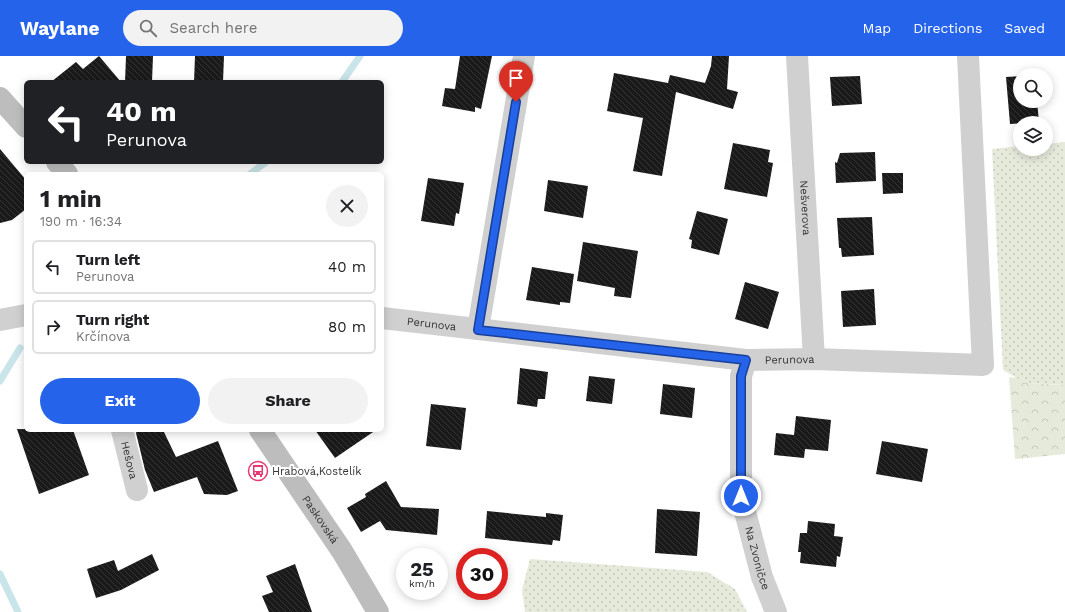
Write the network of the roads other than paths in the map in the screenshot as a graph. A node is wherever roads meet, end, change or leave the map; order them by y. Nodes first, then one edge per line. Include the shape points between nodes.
1 (524, 56) edge
2 (797, 56) edge
3 (968, 56) edge
4 (0, 98) edge
5 (24, 125) edge
6 (24, 315) edge
7 (384, 318) edge
8 (0, 320) edge
9 (478, 330) junction
10 (814, 359) junction
11 (746, 360) junction
12 (122, 432) edge
13 (261, 432) edge
14 (137, 490) dead end
15 (378, 612) edge
16 (776, 612) edge

1 - 9 street
2 - 10 street, Nešverova
3 - 10 street, Perunova via 984,365
4 - 5 main road
6 - 8 street
7 - 9 street, Perunova
9 - 11 street, Perunova
10 - 11 street, Perunova
11 - 16 street, Na Zvoničce via 741,376 741,496 762,576
12 - 14 street, Hešova
13 - 15 main road, Paskovská via 342,551

